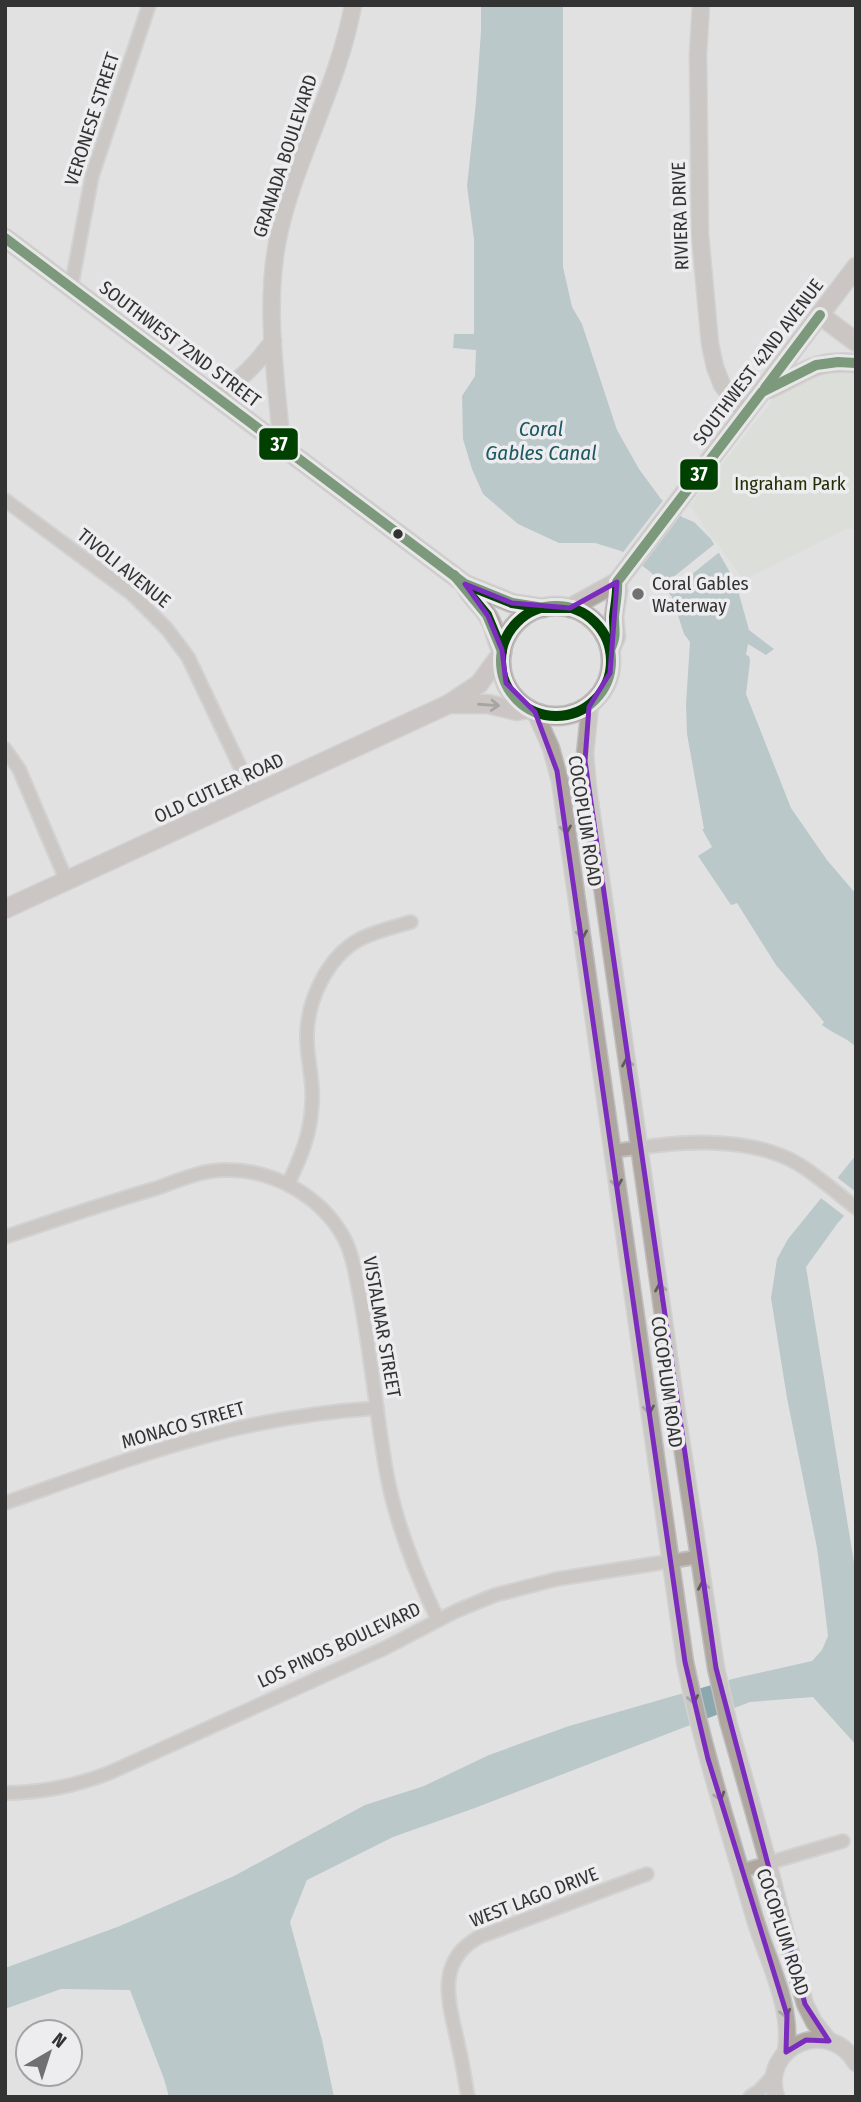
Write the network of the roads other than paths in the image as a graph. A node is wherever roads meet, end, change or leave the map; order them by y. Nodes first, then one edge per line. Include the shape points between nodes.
1 (149, 5) edge
2 (353, 5) edge
3 (701, 5) edge
4 (5, 238) edge
5 (856, 267) edge
6 (71, 288) junction
7 (820, 315) junction
8 (273, 341) junction
9 (856, 342) edge
10 (856, 363) edge
11 (762, 392) junction
12 (215, 397) junction
13 (745, 414) junction
14 (282, 448) junction
15 (5, 500) edge
16 (622, 575) junction
17 (465, 584) junction
18 (544, 607) junction
19 (570, 608) junction
20 (610, 650) junction
21 (502, 652) junction
22 (449, 704) junction
23 (590, 705) junction
24 (532, 710) junction
25 (5, 749) edge
26 (254, 796) junction
27 (67, 882) junction
28 (5, 909) edge
29 (411, 922) dead end
30 (640, 1147) junction
31 (613, 1151) junction
32 (288, 1184) junction
33 (856, 1208) edge
34 (5, 1237) edge
35 (377, 1408) junction
36 (5, 1503) edge
37 (698, 1557) junction
38 (670, 1561) junction
39 (438, 1620) junction
40 (5, 1793) edge
41 (843, 1842) dead end
42 (768, 1863) junction
43 (741, 1871) junction
44 (647, 1874) dead end
45 (829, 2040) junction
46 (786, 2052) junction
47 (854, 2058) edge
48 (774, 2076) junction
49 (468, 2097) edge
50 (750, 2097) edge
51 (776, 2097) edge

1 - 6 street, VERONESE STREET via 92,176
2 - 8 street, GRANADA BOULEVARD via 280,228 271,287
3 - 13 street, RIVIERA DRIVE via 700,235 710,344 720,380
4 - 6 main road, SOUTHWEST 72ND STREET
5 - 7 main road, SOUTHWEST 42ND AVENUE
6 - 12 main road, SOUTHWEST 72ND STREET
7 - 9 main road
7 - 11 main road, SOUTHWEST 42ND AVENUE
8 - 12 street via 247,374
8 - 14 street, GRANADA BOULEVARD
10 - 11 main road via 816,365
11 - 13 main road, SOUTHWEST 42ND AVENUE
12 - 14 main road, SOUTHWEST 72ND STREET
13 - 16 main road, SOUTHWEST 42ND AVENUE
14 - 17 main road, SOUTHWEST 72ND STREET
15 - 26 street, TIVOLI AVENUE via 132,594 179,642
16 - 19 main road, SOUTHWEST 42ND AVENUE
16 - 20 main road via 614,617 616,638
17 - 18 main road, SOUTHWEST 72ND STREET via 512,603
17 - 21 main road, SOUTHWEST 72ND STREET via 492,623
18 - 19 main road
18 - 21 main road via 514,625
19 - 20 main road via 593,620
20 - 23 main road via 607,684
21 - 22 main road, OLD CUTLER ROAD via 479,684
21 - 24 main road via 506,683 519,702
22 -> 24 main road, OLD CUTLER ROAD
22 - 26 main road, OLD CUTLER ROAD
23 - 24 main road via 562,716
30 -> 23 street, COCOPLUM ROAD via 585,761
24 -> 31 street, COCOPLUM ROAD via 551,748 559,781
25 - 27 street via 31,796
26 - 27 main road, OLD CUTLER ROAD
27 - 28 main road, OLD CUTLER ROAD
29 - 32 street via 354,943 333,963 319,986 307,1025 311,1119
30 - 31 street
30 - 33 street via 695,1143 751,1147 811,1172
37 -> 30 street, COCOPLUM ROAD
31 -> 38 street, COCOPLUM ROAD
32 - 34 street, VISTALMAR STREET via 241,1171 204,1173
32 - 35 street, VISTALMAR STREET via 326,1214 349,1249
35 - 36 street, MONACO STREET via 282,1419 201,1437
35 - 39 street, VISTALMAR STREET via 396,1512
37 - 38 street, LOS PINOS BOULEVARD
42 -> 37 street, COCOPLUM ROAD via 728,1721
38 - 39 street, LOS PINOS BOULEVARD via 539,1582 475,1602
38 -> 43 street, COCOPLUM ROAD via 699,1725
39 - 40 street, LOS PINOS BOULEVARD via 109,1773 50,1790
41 - 42 street
42 - 43 street
42 - 45 street, COCOPLUM ROAD via 805,2004
43 -> 46 street, COCOPLUM ROAD via 787,2015
44 - 49 street, WEST LAGO DRIVE via 480,1937 462,1951 450,1973 447,1992
45 - 46 street via 806,2040
45 - 47 street, COCOPLUM ROAD
46 - 48 street, COCOPLUM ROAD
48 - 50 street
48 - 51 street

